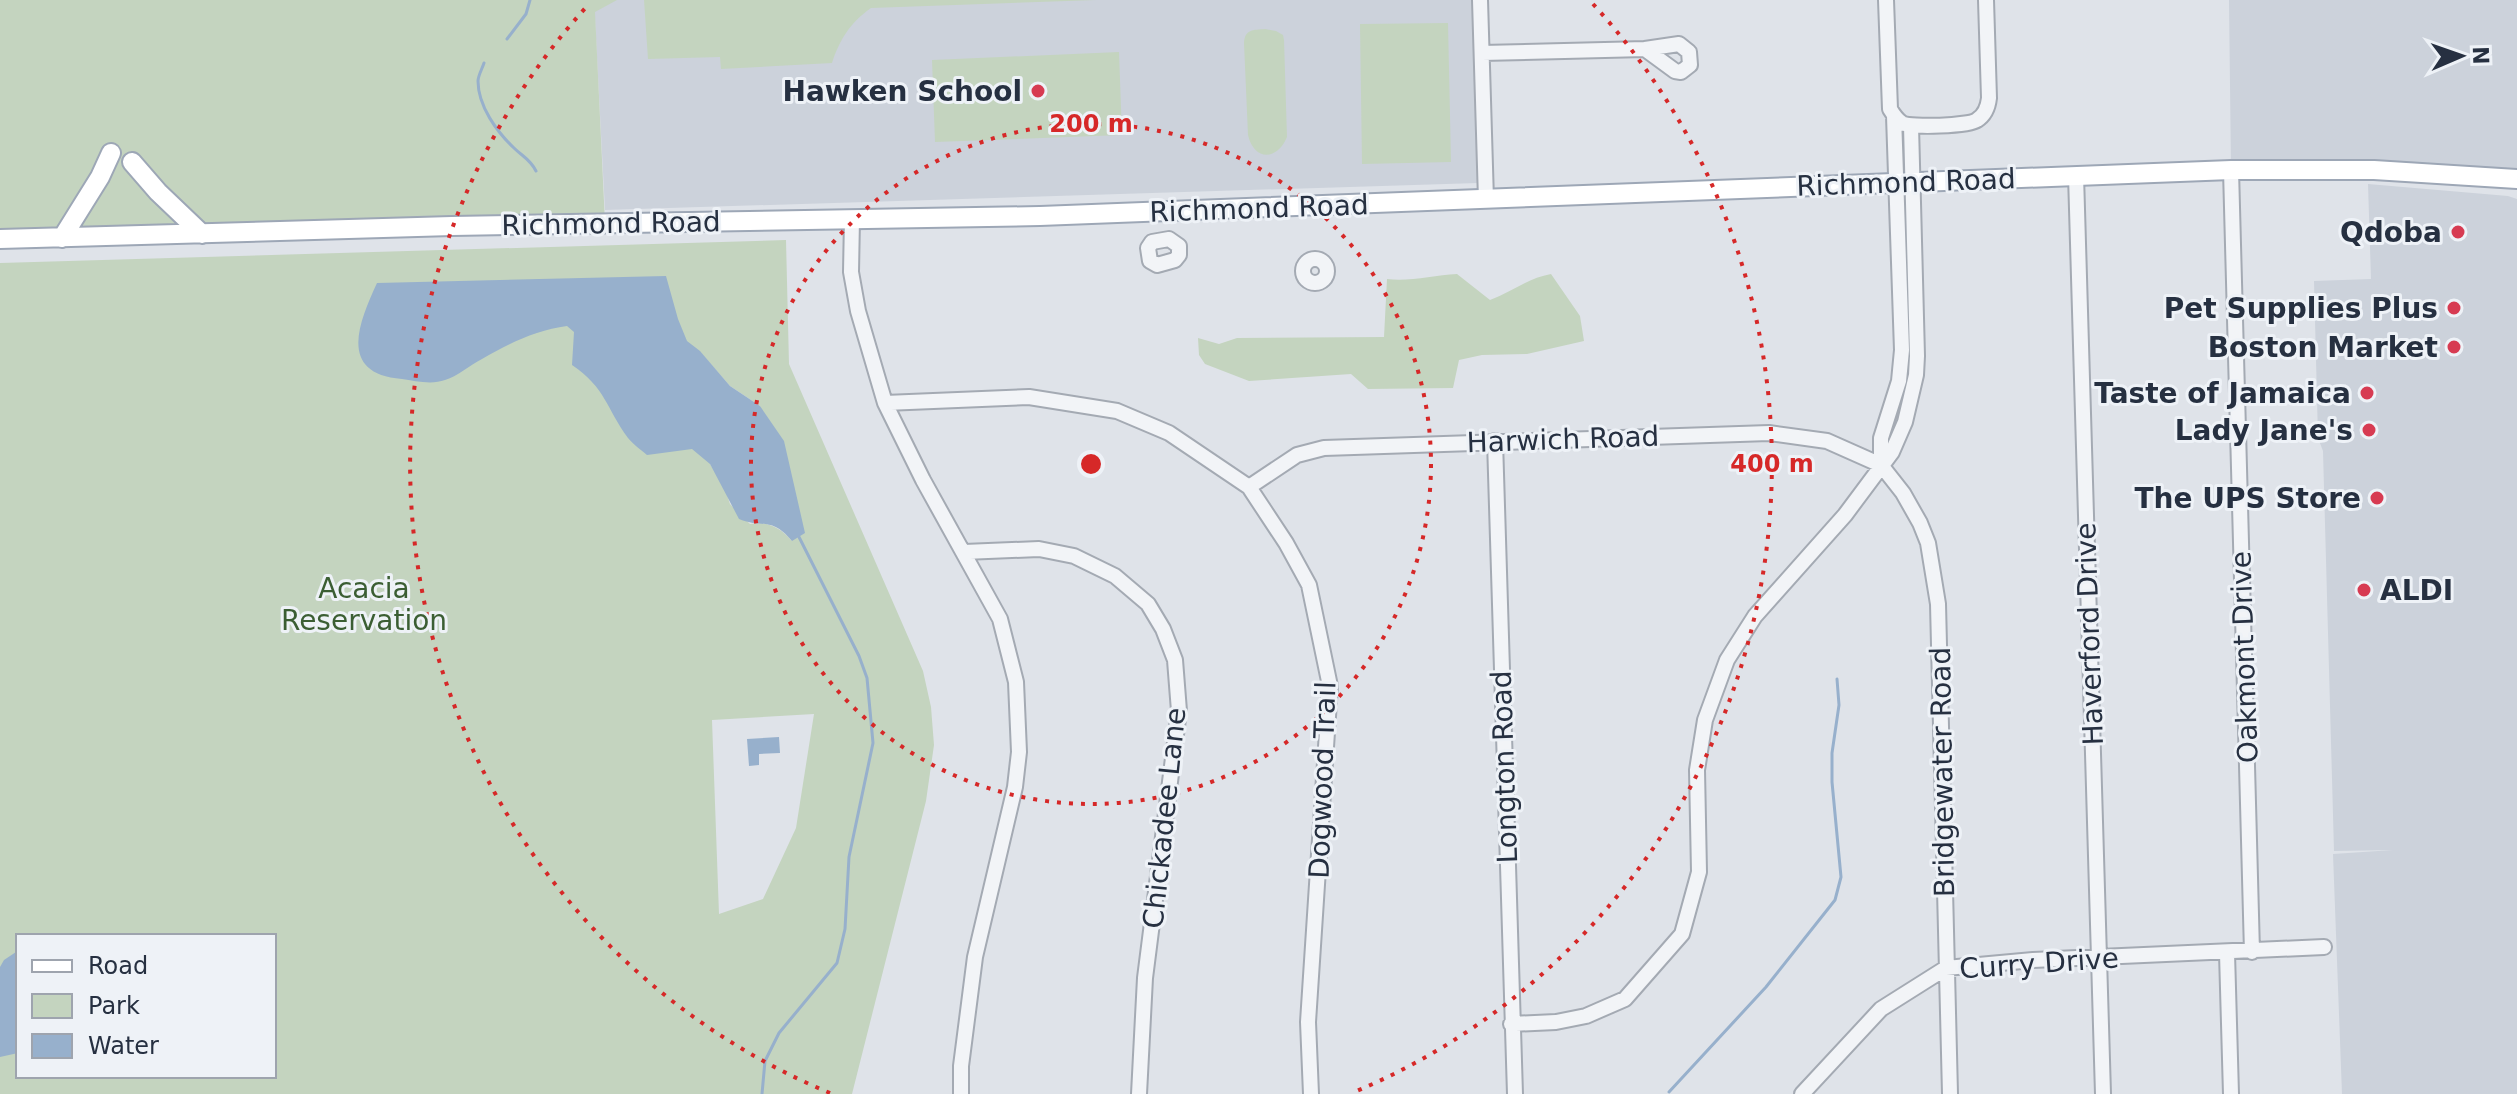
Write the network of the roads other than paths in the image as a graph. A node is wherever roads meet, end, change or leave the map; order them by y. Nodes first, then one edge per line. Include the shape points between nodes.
1 (1480, 0) edge
2 (1886, 0) edge
3 (1986, 0) edge
4 (1645, 49) dead end
5 (1482, 53) junction
6 (1894, 116) junction
7 (1911, 126) junction
8 (111, 153) dead end
9 (132, 162) dead end
10 (2231, 170) junction
11 (2076, 175) junction
12 (2517, 179) edge
13 (1905, 182) junction
14 (1486, 200) junction
15 (1161, 211) junction
16 (852, 219) junction
17 (202, 234) junction
18 (62, 238) junction
19 (0, 239) edge
20 (1161, 240) dead end
21 (885, 403) junction
22 (1495, 441) junction
23 (1881, 465) junction
24 (1249, 487) junction
25 (964, 552) junction
26 (2324, 947) dead end
27 (2252, 952) junction
28 (2227, 953) junction
29 (2098, 958) junction
30 (1946, 968) junction
31 (1511, 1024) junction
32 (961, 1094) edge
33 (1139, 1094) edge
34 (1311, 1094) edge
35 (1515, 1094) edge
36 (1802, 1094) edge
37 (1950, 1094) edge
38 (2103, 1094) edge
39 (2231, 1094) edge

1 - 5 street
2 - 6 street via 1888,97
3 - 7 street via 1985,112 1970,124
4 - 5 street
5 - 14 street
6 - 7 street
6 - 13 street
7 - 13 street
8 - 18 main road
9 - 17 main road
10 - 11 main road, Richmond Road
10 - 12 main road, Richmond Road via 2352,169
10 - 27 street, Oakmont Drive
11 - 13 main road, Richmond Road
11 - 29 street, Haverford Drive
13 - 14 main road, Richmond Road
13 - 23 street via 1902,350 1893,405 1881,438
14 - 15 main road, Richmond Road
15 - 16 main road, Richmond Road
15 - 20 street
16 - 17 main road, Richmond Road
16 - 21 street via 851,272
17 - 18 main road, Richmond Road
18 - 19 main road, Richmond Road
21 - 24 street, Dogwood Trail via 1029,397 1117,411 1169,433
21 - 25 street
22 - 23 street, Harwich Road via 1769,433 1827,441
22 - 24 street, Harwich Road via 1324,448 1297,455
22 - 31 street, Longton Road
23 - 30 street, Bridgewater Road via 1920,523 1934,571
23 - 31 street via 1845,515 1755,616 1727,660 1705,720 1697,770 1699,872 1682,934 1625,999 1586,1016
24 - 34 street, Dogwood Trail via 1309,585 1330,686 1308,1022
25 - 32 street via 1000,619 1016,682 1019,752 975,957
25 - 33 street, Chickadee Lane via 1039,549 1074,556 1115,576 1148,604 1175,660 1179,711 1145,978
26 - 27 street, Curry Drive
27 - 28 street, Curry Drive
28 - 29 street, Curry Drive
28 - 39 street
29 - 30 street, Curry Drive
29 - 38 street, Haverford Drive
30 - 36 street, Curry Drive via 1881,1009
30 - 37 street, Bridgewater Road
31 - 35 street, Longton Road

